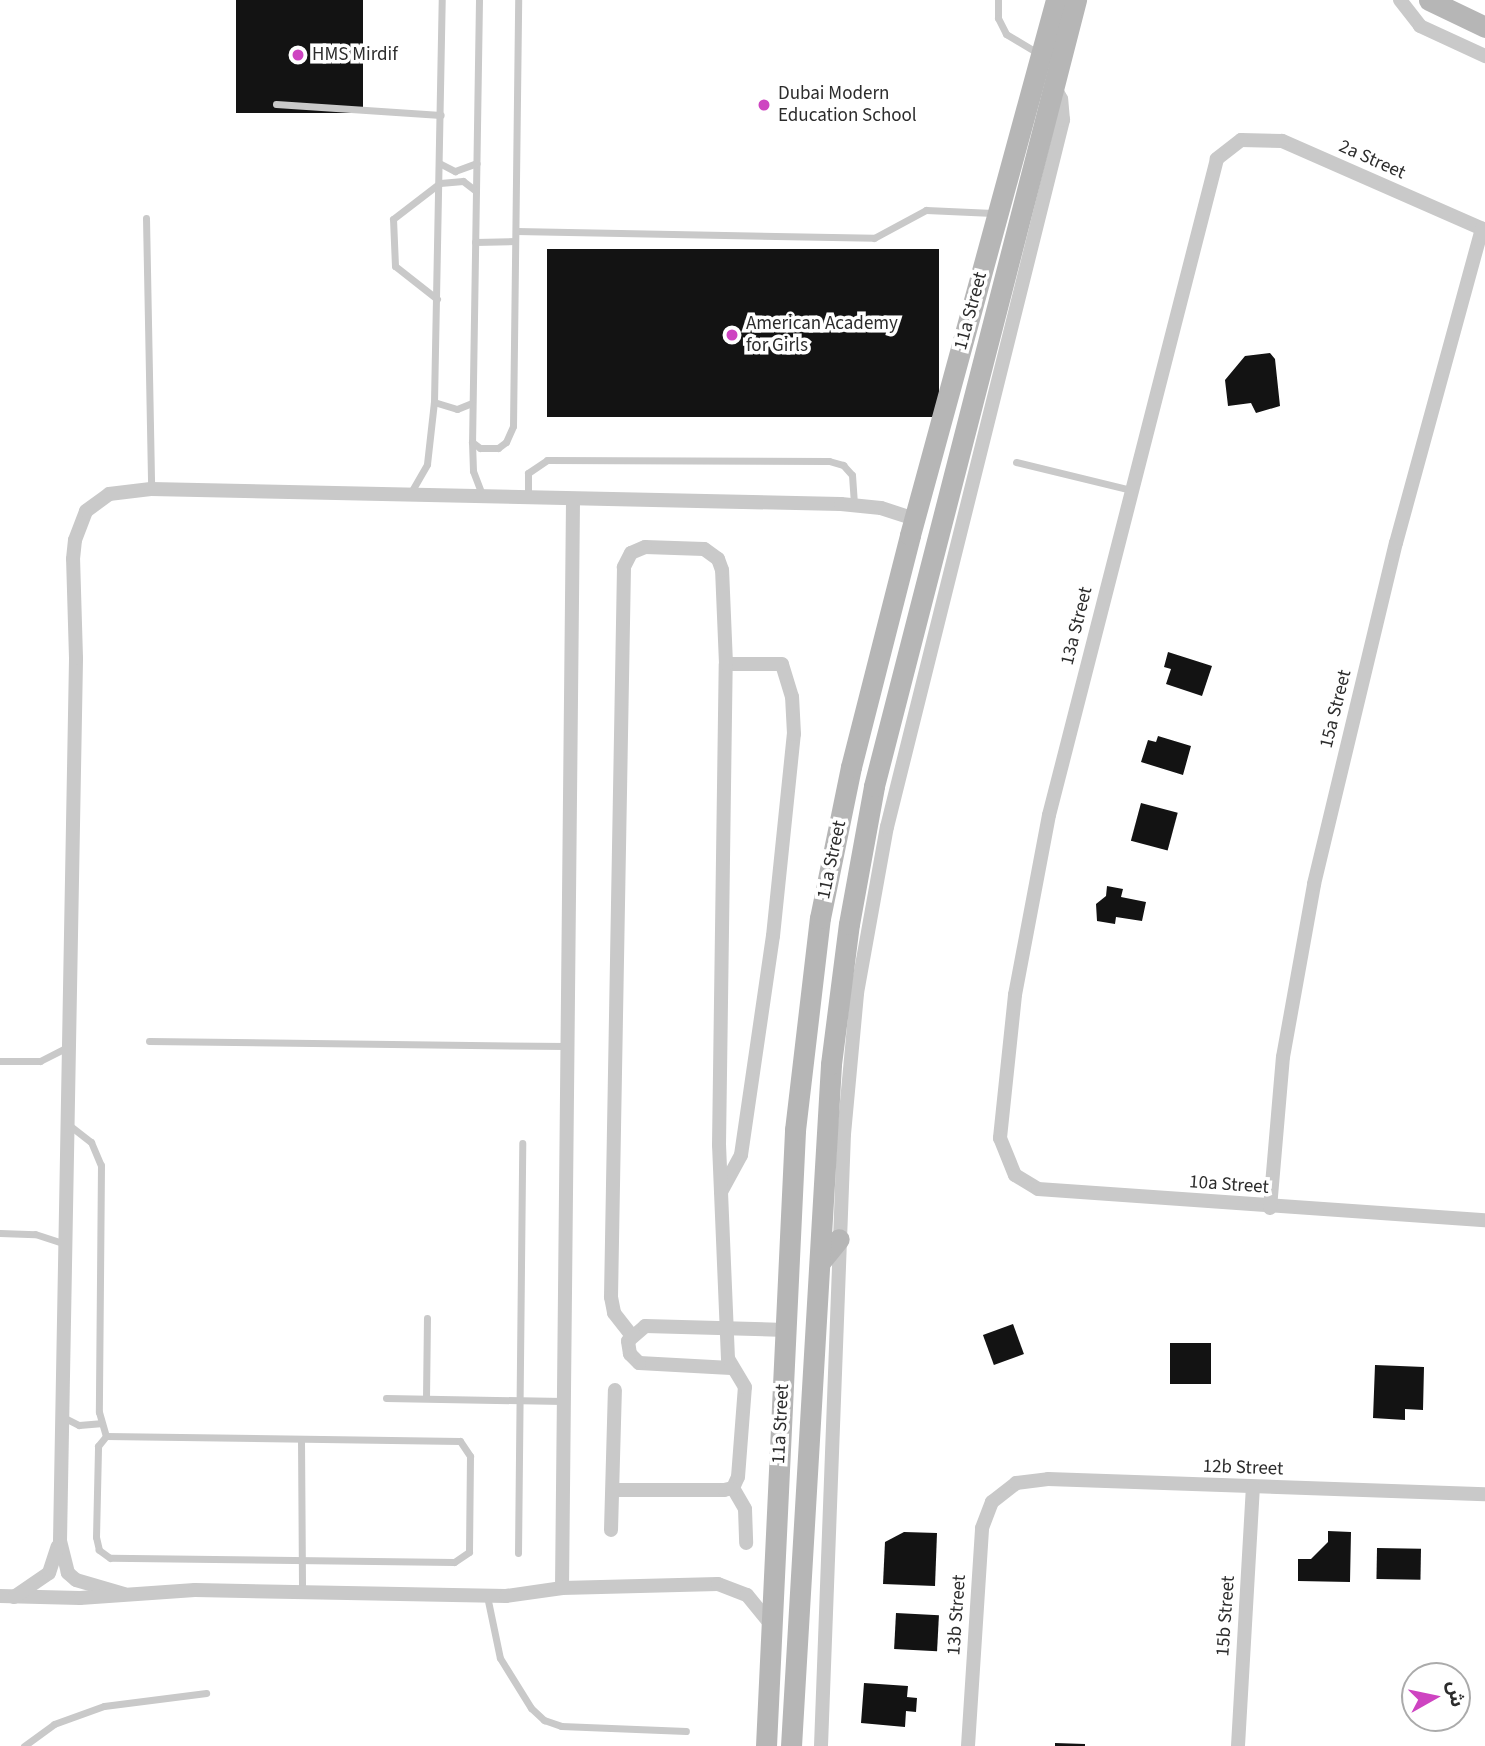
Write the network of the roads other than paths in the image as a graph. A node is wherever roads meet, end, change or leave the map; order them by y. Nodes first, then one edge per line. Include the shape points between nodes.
1 (442, 0) edge
2 (479, 0) edge
3 (518, 0) edge
4 (999, 0) edge
5 (1048, 0) edge
6 (1056, 0) edge
7 (1076, 0) edge
8 (1400, 0) edge
9 (1429, 0) edge
10 (1049, 27) junction
11 (1485, 27) edge
12 (1041, 55) junction
13 (1485, 57) edge
14 (1054, 86) junction
15 (276, 104) dead end
16 (441, 116) junction
17 (1241, 140) joint
18 (477, 163) junction
19 (441, 164) junction
20 (440, 183) junction
21 (477, 192) junction
22 (998, 214) junction
23 (146, 218) dead end
24 (1483, 229) edge
25 (516, 231) junction
26 (515, 241) junction
27 (475, 242) junction
28 (437, 299) junction
29 (434, 402) junction
30 (472, 403) junction
31 (472, 442) junction
32 (1016, 462) dead end
33 (151, 489) junction
34 (1132, 489) junction
35 (409, 496) junction
36 (484, 497) junction
37 (528, 498) junction
38 (573, 499) junction
39 (854, 505) junction
40 (914, 519) junction
41 (914, 631) junction
42 (726, 664) junction
43 (149, 1041) dead end
44 (566, 1046) junction
45 (66, 1048) junction
46 (0, 1061) edge
47 (64, 1121) junction
48 (1000, 1138) joint
49 (522, 1143) dead end
50 (721, 1192) junction
51 (792, 1192) junction
52 (1270, 1208) junction
53 (1485, 1220) edge
54 (0, 1233) edge
55 (839, 1239) junction
56 (63, 1243) junction
57 (821, 1261) junction
58 (427, 1318) dead end
59 (725, 1328) junction
60 (786, 1329) junction
61 (631, 1335) junction
62 (732, 1368) junction
63 (615, 1390) dead end
64 (386, 1398) dead end
65 (426, 1398) junction
66 (519, 1400) junction
67 (563, 1401) junction
68 (60, 1416) junction
69 (100, 1423) junction
70 (106, 1436) junction
71 (301, 1440) junction
72 (733, 1488) junction
73 (1253, 1488) junction
74 (612, 1490) junction
75 (1002, 1492) joint
76 (1485, 1494) edge
77 (807, 1502) junction
78 (611, 1531) dead end
79 (60, 1541) junction
80 (746, 1543) dead end
81 (775, 1545) junction
82 (518, 1553) dead end
83 (301, 1560) junction
84 (562, 1588) junction
85 (302, 1592) junction
86 (124, 1594) junction
87 (7, 1596) edge
88 (487, 1596) junction
89 (772, 1628) junction
90 (796, 1663) junction
91 (206, 1693) dead end
92 (686, 1731) dead end
93 (24, 1746) edge
94 (766, 1746) edge
95 (791, 1746) edge
96 (821, 1746) edge
97 (968, 1746) edge
98 (1238, 1746) edge

1 - 16 lane
2 - 18 lane
3 - 25 lane
4 - 12 lane via 998,18 1006,34
5 - 10 street
6 - 10 street, 11a Street
7 - 14 street, 11a Street
8 - 13 street via 1420,26
9 - 11 street
10 - 12 street, 11a Street
12 - 22 street, 11a Street
14 - 41 street, 11a Street
14 - 55 street, 11a Street via 1063,120 871,904 850,1049
15 - 16 lane
16 - 19 lane
17 - 24 street, 2a Street via 1282,141
17 - 34 street, 13a Street via 1222,153 1211,173
18 - 19 lane via 463,170
18 - 21 lane
19 - 20 lane
20 - 21 lane via 463,181
20 - 28 lane
20 - 28 lane via 393,219 391,227 395,266
21 - 27 lane
22 - 25 lane via 926,210 874,238
22 - 40 street, 11a Street
23 - 33 lane
24 - 52 street, 15a Street via 1396,542 1314,884 1283,1057
25 - 26 lane
26 - 27 lane
26 - 31 lane via 513,426 498,448
27 - 30 lane
28 - 29 lane
29 - 30 lane via 457,409
29 - 35 lane via 427,464
30 - 31 lane
31 - 36 lane via 473,471
32 - 34 lane
33 - 35 street
33 - 45 street via 123,491 96,501 86,511 75,540
34 - 48 street, 13a Street via 1036,875 1006,1056
35 - 36 street
36 - 37 street
37 - 38 street
37 - 39 lane via 528,473 547,460 829,461 843,465 852,475
38 - 39 street
38 - 44 street
39 - 40 street
40 - 41 street via 924,539 911,610
40 - 51 street, 11a Street via 851,767 820,918 805,1023
41 - 57 street, 11a Street via 874,786 849,924 831,1064
42 - 50 street
42 - 50 street via 782,664 790,683 794,724 773,936 741,1155
42 - 61 street via 718,559 704,549 645,547 631,553 624,567 611,1297 614,1313
43 - 44 lane
44 - 67 street
45 - 46 lane via 40,1061
45 - 47 street
47 - 56 street
47 - 69 lane via 91,1142 101,1166
48 - 52 street, 10a Street via 1015,1175 1038,1189
49 - 66 lane
50 - 59 street
51 - 60 street, 11a Street
51 - 77 street via 803,1224 790,1482 797,1497
52 - 53 street, 10a Street
54 - 56 lane via 35,1234
55 - 57 street
55 - 96 street, 11a Street
56 - 68 street
57 - 77 street, 11a Street
58 - 65 lane
59 - 60 street
59 - 61 street via 645,1326
59 - 62 street
60 - 81 street, 11a Street
61 - 62 street via 630,1354 639,1363
62 - 72 street via 745,1387
63 - 74 street
64 - 65 lane
65 - 66 lane
66 - 67 lane
66 - 82 lane
67 - 84 street
68 - 69 lane via 79,1425
68 - 79 street
69 - 70 lane
70 - 71 lane
70 - 83 lane via 99,1442 96,1476 96,1544 104,1555
71 - 83 lane
71 - 83 lane via 454,1439 469,1450 470,1480 469,1552 461,1561
72 - 74 street
72 - 80 street via 745,1509
73 - 75 street, 12b Street via 1032,1479
73 - 76 street, 12b Street
73 - 98 street, 15b Street
74 - 78 street
75 - 97 street, 13b Street via 989,1508 982,1528
77 - 90 street, 11a Street
79 - 86 street via 68,1573 76,1580
79 - 87 street via 49,1573
81 - 89 street, 11a Street
81 - 90 street via 786,1550 791,1560 789,1627
83 - 85 lane
84 - 88 street
84 - 89 street via 718,1584 738,1589 755,1601
85 - 86 street
85 - 88 street
86 - 87 street
88 - 92 lane via 500,1658 531,1708 544,1720 561,1726
89 - 94 street, 11a Street
90 - 95 street, 11a Street
91 - 93 lane via 104,1706 54,1724

